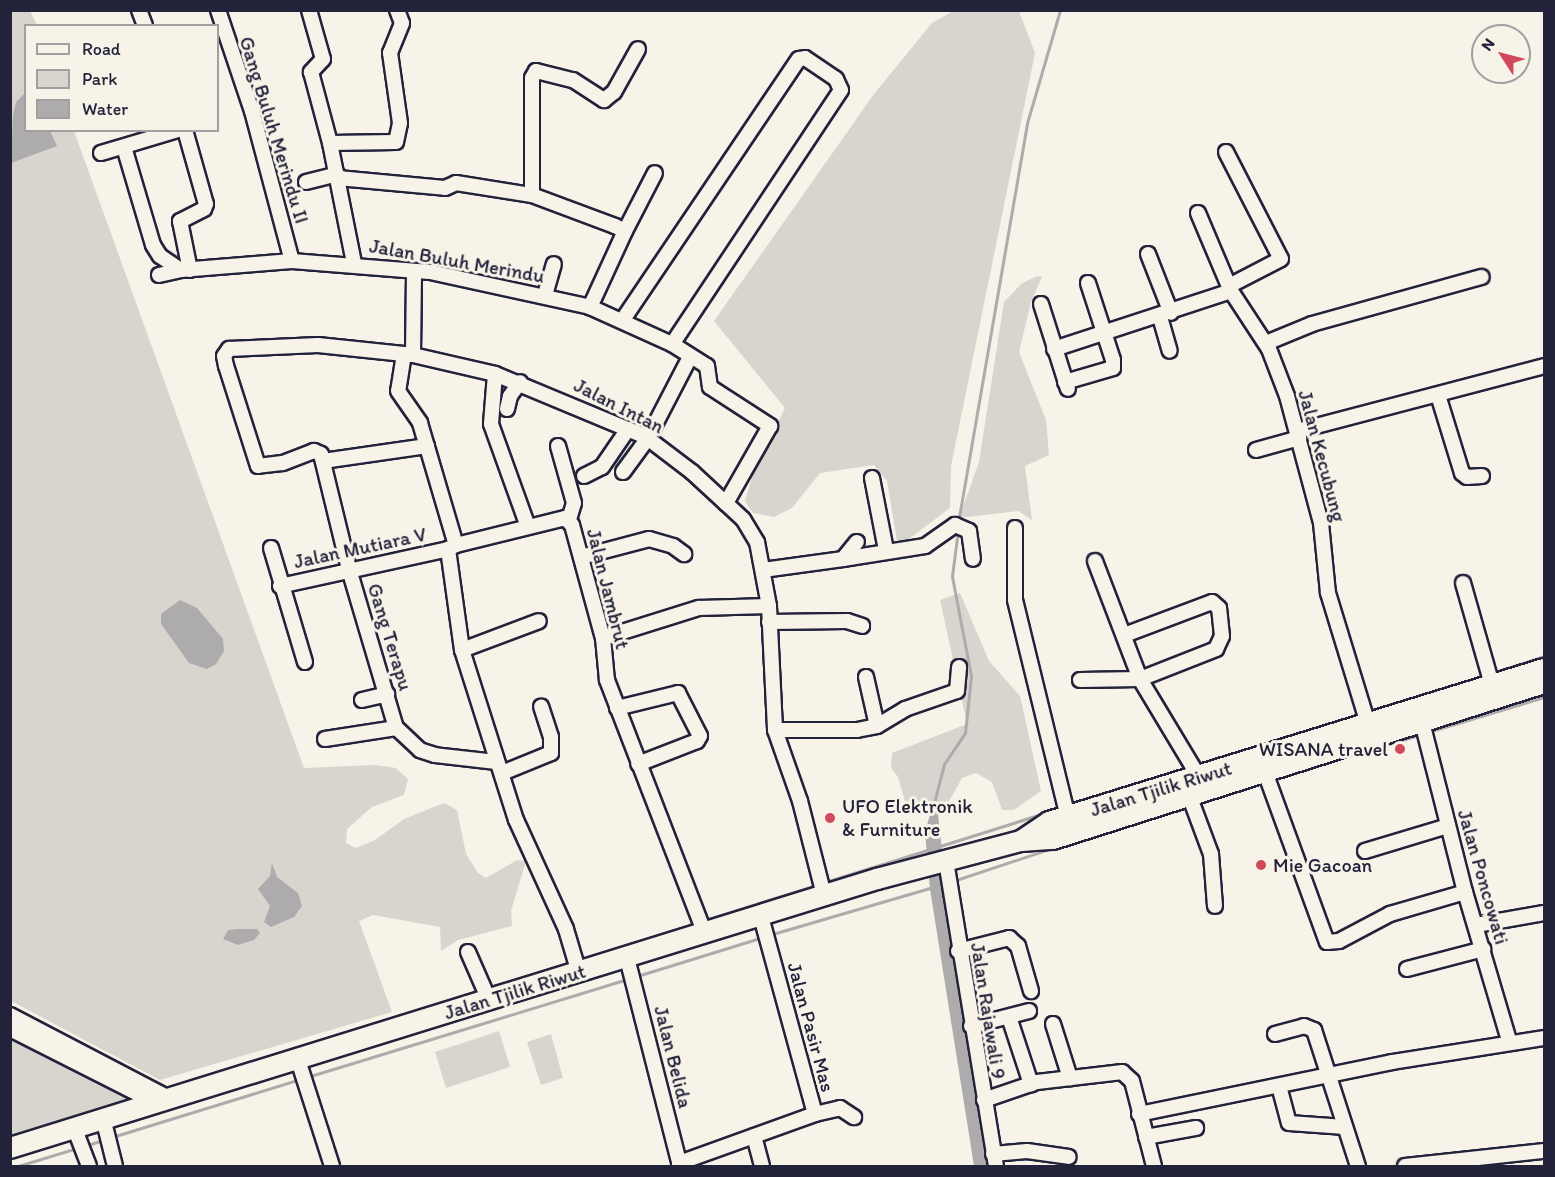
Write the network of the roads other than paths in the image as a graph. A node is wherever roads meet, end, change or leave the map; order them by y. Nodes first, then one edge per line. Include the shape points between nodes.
1 (218, 10) edge
2 (309, 10) edge
3 (397, 10) edge
4 (638, 50) dead end
5 (172, 132) edge
6 (185, 132) edge
7 (330, 143) junction
8 (124, 147) junction
9 (1226, 152) dead end
10 (101, 153) dead end
11 (655, 173) dead end
12 (338, 176) junction
13 (306, 182) dead end
14 (532, 195) junction
15 (1198, 213) dead end
16 (625, 231) junction
17 (1148, 254) dead end
18 (292, 261) junction
19 (354, 263) junction
20 (554, 264) dead end
21 (185, 270) junction
22 (414, 271) junction
23 (159, 275) dead end
24 (1482, 277) dead end
25 (1088, 283) dead end
26 (1230, 289) junction
27 (545, 295) junction
28 (1041, 304) dead end
29 (590, 307) junction
30 (1166, 315) junction
31 (622, 321) junction
32 (1106, 333) junction
33 (1266, 343) junction
34 (672, 344) junction
35 (1054, 349) junction
36 (1170, 351) dead end
37 (408, 354) junction
38 (690, 357) junction
39 (1545, 366) edge
40 (495, 374) junction
41 (520, 382) junction
42 (1438, 395) junction
43 (507, 409) dead end
44 (628, 429) junction
45 (1298, 434) junction
46 (648, 438) junction
47 (427, 446) junction
48 (558, 446) dead end
49 (1256, 450) dead end
50 (321, 456) junction
51 (623, 472) dead end
52 (584, 476) dead end
53 (1482, 476) dead end
54 (872, 478) dead end
55 (726, 503) junction
56 (568, 519) junction
57 (528, 527) junction
58 (1015, 528) dead end
59 (857, 542) dead end
60 (452, 547) junction
61 (271, 548) dead end
62 (886, 550) junction
63 (684, 554) dead end
64 (581, 557) junction
65 (843, 559) junction
66 (973, 560) dead end
67 (1095, 561) dead end
68 (349, 569) junction
69 (763, 570) junction
70 (1463, 583) dead end
71 (280, 586) junction
72 (769, 606) junction
73 (539, 621) dead end
74 (769, 622) junction
75 (862, 626) dead end
76 (1124, 635) junction
77 (603, 638) junction
78 (462, 651) junction
79 (305, 662) dead end
80 (959, 667) dead end
81 (1545, 669) edge
82 (866, 677) dead end
83 (1140, 679) junction
84 (1080, 680) dead end
85 (1545, 683) edge
86 (1492, 685) junction
87 (387, 694) junction
88 (362, 700) dead end
89 (542, 707) dead end
90 (617, 708) junction
91 (1422, 722) junction
92 (877, 726) junction
93 (396, 728) junction
94 (775, 730) junction
95 (1370, 731) junction
96 (325, 739) dead end
97 (638, 764) junction
98 (499, 768) junction
99 (1265, 772) junction
100 (1199, 777) junction
101 (1188, 795) junction
102 (1068, 817) junction
103 (1448, 826) junction
104 (1021, 841) junction
105 (1365, 851) dead end
106 (933, 864) junction
107 (1465, 892) junction
108 (824, 895) junction
109 (1215, 906) dead end
110 (1545, 913) edge
111 (761, 916) junction
112 (1476, 925) junction
113 (705, 934) junction
114 (1483, 949) junction
115 (958, 951) junction
116 (468, 952) dead end
117 (627, 958) junction
118 (1407, 969) dead end
119 (579, 973) junction
120 (1031, 991) dead end
121 (489, 1000) junction
122 (1029, 1011) dead end
123 (10, 1015) edge
124 (1009, 1017) junction
125 (1053, 1024) dead end
126 (971, 1026) junction
127 (10, 1029) edge
128 (1275, 1034) dead end
129 (1545, 1038) edge
130 (1509, 1041) junction
131 (298, 1060) junction
132 (1330, 1077) junction
133 (1070, 1078) junction
134 (1031, 1084) junction
135 (1279, 1086) junction
136 (171, 1099) junction
137 (984, 1100) junction
138 (148, 1106) junction
139 (815, 1114) junction
140 (1139, 1114) junction
141 (854, 1117) dead end
142 (103, 1118) junction
143 (1345, 1126) junction
144 (74, 1127) junction
145 (1196, 1128) dead end
146 (754, 1136) junction
147 (1146, 1137) junction
148 (10, 1148) edge
149 (1545, 1151) edge
150 (1069, 1157) dead end
151 (994, 1160) edge
152 (115, 1164) edge
153 (680, 1165) edge
154 (91, 1167) edge
155 (332, 1167) edge
156 (762, 1167) edge
157 (1154, 1167) edge
158 (1358, 1167) edge
159 (1405, 1167) edge

1 - 18 street, Gang Buluh Merindu II via 252,111
2 - 7 street via 322,59 311,72
3 - 7 street via 402,23 390,53 400,123 396,142
4 - 14 street via 614,92 604,100 573,80 536,71 532,78
5 - 8 street
6 - 21 street via 206,204 204,209 180,221
7 - 12 street
8 - 10 street
8 - 21 street via 153,245 160,256
9 - 26 street via 1281,259
11 - 16 street
12 - 13 street
12 - 14 street via 445,188 456,183
12 - 19 street
14 - 16 street
15 - 26 street, Jalan Kecubung
16 - 29 street
17 - 30 street
18 - 19 street, Jalan Buluh Merindu
18 - 21 street, Jalan Buluh Merindu
19 - 22 street, Jalan Buluh Merindu
20 - 27 street
21 - 23 street, Jalan Buluh Merindu
22 - 27 street, Jalan Buluh Merindu
22 - 37 street
24 - 33 street via 1312,324
25 - 32 street
26 - 30 street
26 - 33 street, Jalan Kecubung
27 - 29 street, Jalan Buluh Merindu
28 - 35 street
29 - 31 street, Jalan Buluh Merindu
30 - 32 street
30 - 36 street
31 - 34 street, Jalan Buluh Merindu
31 - 34 street via 799,59 804,58 836,79 840,90
32 - 35 street
32 - 35 street via 1113,368 1067,387
33 - 45 street, Jalan Kecubung
34 - 38 street, Jalan Buluh Merindu
37 - 40 street, Jalan Intan
37 - 47 street via 398,391 420,423
37 - 50 street, Jalan Intan via 318,345 229,349 224,356 226,366 258,466
38 - 46 street
38 - 55 street, Jalan Buluh Merindu via 709,369 706,381 710,387 770,426
39 - 42 street
40 - 41 street, Jalan Intan
40 - 57 street via 491,424
41 - 43 street via 508,399
41 - 44 street, Jalan Intan
42 - 45 street
42 - 53 street via 1461,473 1467,477
44 - 46 street, Jalan Intan
44 - 52 street via 602,467
45 - 49 street
45 - 95 street, Jalan Kecubung via 1321,523 1328,593
46 - 51 street
46 - 55 street, Jalan Intan
47 - 50 street
47 - 60 street
48 - 56 street via 574,503
50 - 68 street, Gang Terapu
54 - 62 street
55 - 69 street, Jalan Intan via 753,531
56 - 57 street, Jalan Jambrut
56 - 64 street, Jalan Jambrut
57 - 60 street, Jalan Jambrut
58 - 102 street via 1015,600
59 - 65 street
60 - 68 street, Jalan Mutiara V
60 - 78 street
61 - 71 street
62 - 65 street
62 - 66 street via 930,544 958,525 969,531
63 - 64 street via 673,546 649,539
64 - 77 street, Jalan Jambrut
65 - 69 street
67 - 76 street
68 - 71 street, Jalan Mutiara V
68 - 87 street, Gang Terapu
69 - 72 street, Jalan Intan
70 - 86 street
71 - 79 street
72 - 74 street, Jalan Intan
72 - 77 street via 699,608
73 - 78 street
74 - 75 street via 847,621
74 - 94 street, Jalan Intan
76 - 83 street
76 - 83 street via 1212,602 1219,608 1222,636 1216,649
77 - 90 street, Jalan Jambrut via 607,680
78 - 98 street
80 - 92 street via 957,691 905,709
81 - 86 highway, Jalan Tjilik Riwut
82 - 92 street
83 - 84 street
83 - 100 street
85 - 91 highway, Jalan Tjilik Riwut
86 - 95 highway, Jalan Tjilik Riwut
87 - 88 street
87 - 93 street, Gang Terapu
89 - 98 street via 551,737 551,753
90 - 97 street, Jalan Jambrut
90 - 97 street via 678,693 700,736 697,741
91 - 95 highway, Jalan Tjilik Riwut
91 - 103 street, Jalan Poncowati
92 - 94 street via 857,730
93 - 96 street
93 - 98 street via 420,750
94 - 108 street, Jalan Intan via 800,801
95 - 99 highway, Jalan Tjilik Riwut
95 - 100 highway, Jalan Tjilik Riwut
97 - 113 street, Jalan Jambrut
98 - 119 street via 516,820 566,929
99 - 101 highway, Jalan Tjilik Riwut
99 - 107 street via 1327,942 1339,941 1390,914
100 - 102 highway, Jalan Tjilik Riwut
101 - 104 highway, Jalan Tjilik Riwut via 1053,839
101 - 109 street via 1211,854
102 - 104 highway, Jalan Tjilik Riwut via 1049,822
103 - 105 street
103 - 107 street, Jalan Poncowati
104 - 106 highway, Jalan Tjilik Riwut
106 - 108 highway, Jalan Tjilik Riwut
106 - 115 street, Jalan Rajawali 9
107 - 112 street, Jalan Poncowati
108 - 111 highway, Jalan Tjilik Riwut
110 - 112 street
111 - 113 highway, Jalan Tjilik Riwut
111 - 139 street, Jalan Pasir Mas
112 - 114 street, Jalan Poncowati
113 - 117 highway, Jalan Tjilik Riwut
114 - 118 street
114 - 130 street, Jalan Poncowati
115 - 120 street via 1009,938 1018,946
115 - 126 street, Jalan Rajawali 9
116 - 121 street
117 - 119 highway, Jalan Tjilik Riwut
117 - 153 street, Jalan Belida
119 - 121 highway, Jalan Tjilik Riwut
121 - 131 highway, Jalan Tjilik Riwut
122 - 124 street
123 - 136 street
124 - 126 street
124 - 134 street
125 - 133 street
126 - 137 street, Jalan Rajawali 9
127 - 138 street via 144,1097
128 - 132 street via 1312,1027
129 - 130 street
130 - 132 street
131 - 136 highway, Jalan Tjilik Riwut
131 - 155 street
132 - 135 street
132 - 143 street
133 - 134 street
133 - 140 street via 1122,1072 1132,1081
134 - 137 street
135 - 140 street
135 - 143 street via 1289,1123
136 - 138 highway, Jalan Tjilik Riwut
137 - 151 street, Jalan Rajawali 9
138 - 142 highway, Jalan Tjilik Riwut
139 - 141 street via 840,1108
139 - 146 street, Jalan Pasir Mas
140 - 147 street
142 - 144 highway, Jalan Tjilik Riwut
142 - 152 street
143 - 158 street
144 - 148 highway, Jalan Tjilik Riwut
144 - 154 street
145 - 147 street
146 - 153 street, Jalan Pasir Mas
146 - 156 street
147 - 157 street
149 - 159 street
150 - 151 street via 1027,1151
152 - 154 street

